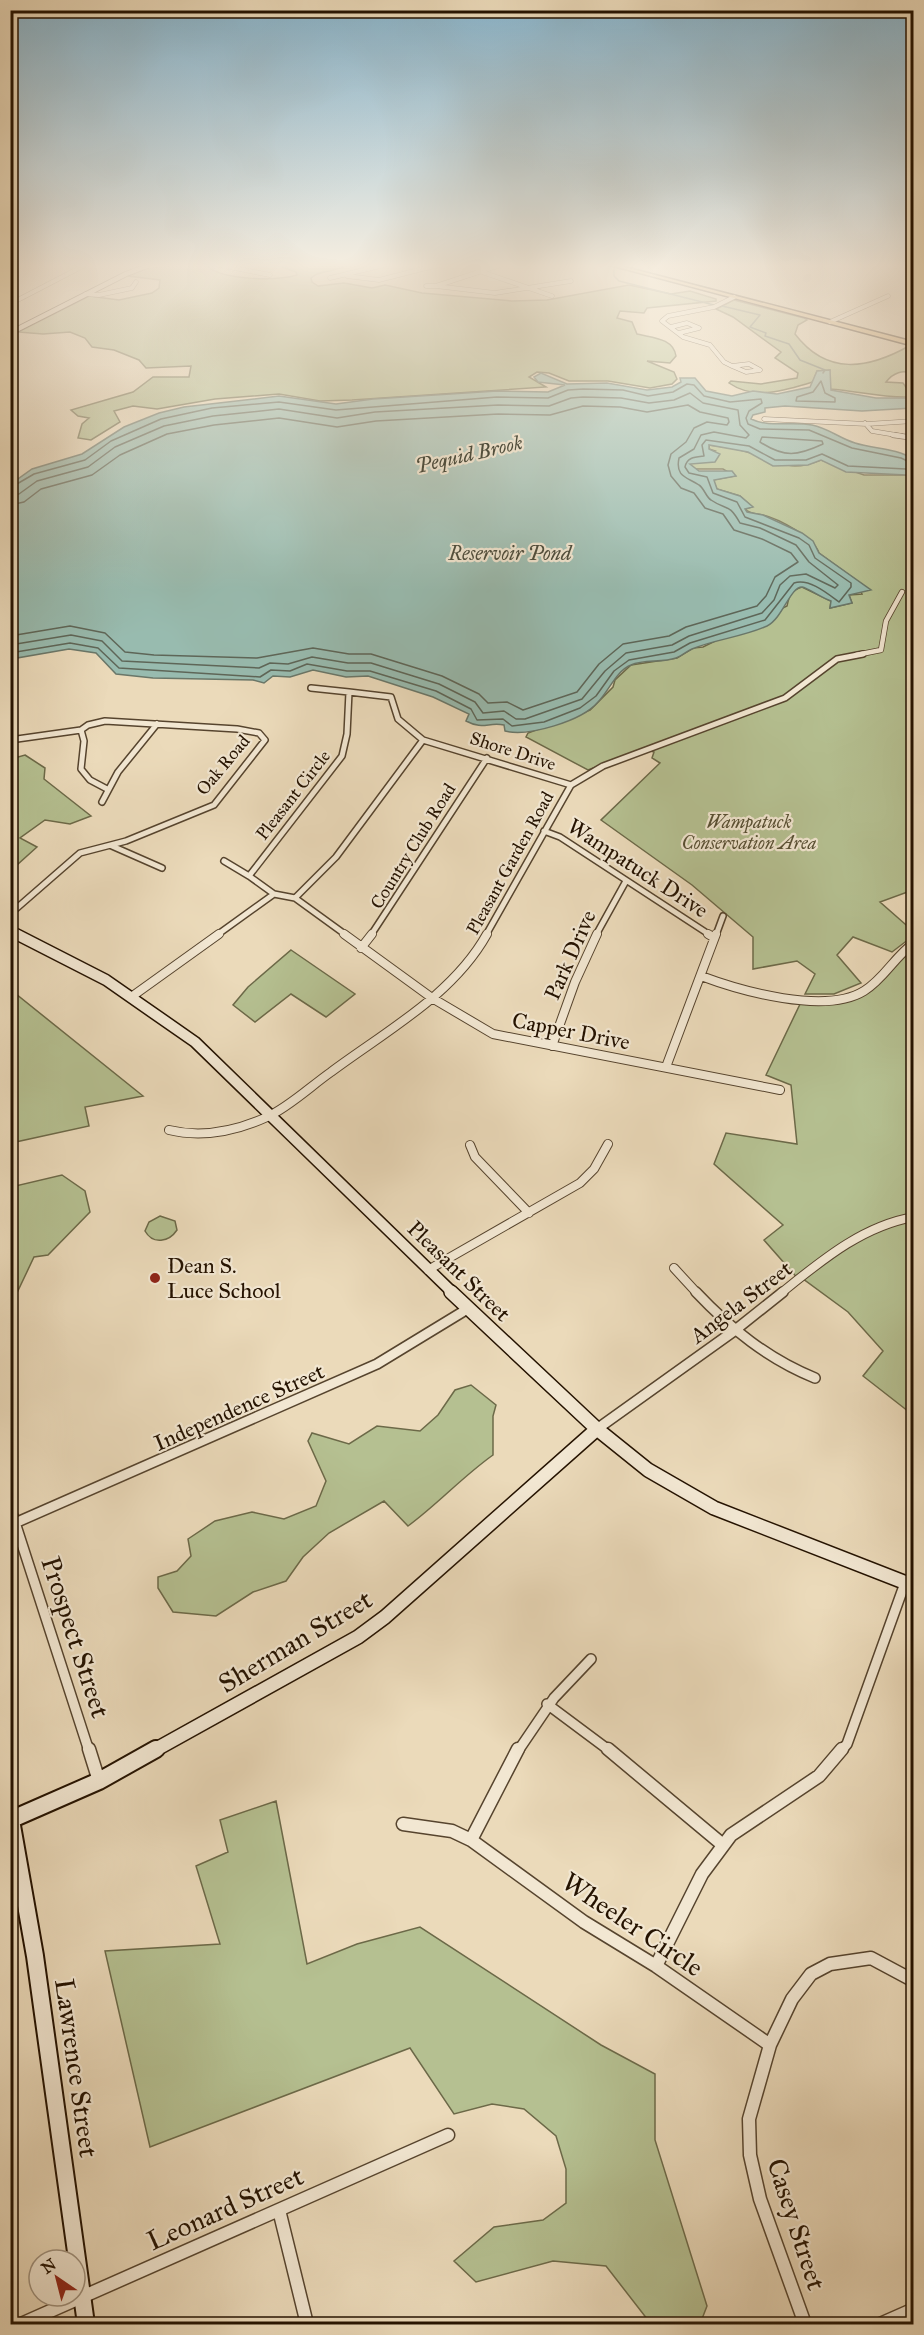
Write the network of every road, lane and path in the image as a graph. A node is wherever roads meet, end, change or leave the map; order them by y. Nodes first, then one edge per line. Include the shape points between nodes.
1 (764, 419) dead end
2 (914, 421) edge
3 (865, 423) junction
4 (914, 438) edge
5 (902, 592) dead end
6 (311, 688) dead end
7 (349, 692) junction
8 (157, 724) junction
9 (81, 730) junction
10 (10, 740) edge
11 (423, 740) junction
12 (487, 758) junction
13 (570, 785) junction
14 (107, 789) junction
15 (102, 802) dead end
16 (544, 831) junction
17 (112, 846) junction
18 (225, 861) dead end
19 (162, 868) dead end
20 (249, 876) junction
21 (626, 881) junction
22 (274, 894) junction
23 (295, 898) junction
24 (10, 914) edge
25 (723, 916) dead end
26 (10, 931) edge
27 (713, 937) junction
28 (914, 943) edge
29 (361, 948) junction
30 (701, 976) junction
31 (134, 995) junction
32 (432, 998) junction
33 (552, 1046) junction
34 (666, 1066) junction
35 (780, 1090) dead end
36 (270, 1116) junction
37 (169, 1130) dead end
38 (608, 1144) dead end
39 (470, 1145) dead end
40 (529, 1214) junction
41 (914, 1218) edge
42 (674, 1268) dead end
43 (428, 1270) junction
44 (469, 1308) junction
45 (734, 1331) junction
46 (815, 1378) dead end
47 (597, 1429) junction
48 (10, 1507) edge
49 (15, 1523) junction
50 (909, 1584) edge
51 (591, 1659) dead end
52 (547, 1704) junction
53 (99, 1781) junction
54 (11, 1820) edge
55 (403, 1824) dead end
56 (471, 1839) junction
57 (723, 1845) junction
58 (656, 1966) junction
59 (914, 1981) edge
60 (770, 2045) junction
61 (448, 2135) dead end
62 (279, 2210) junction
63 (76, 2248) edge
64 (87, 2295) edge
65 (59, 2308) edge
66 (85, 2308) edge
67 (914, 2309) edge
68 (21, 2325) edge
69 (87, 2325) edge
70 (307, 2325) edge
71 (805, 2325) edge
72 (880, 2325) edge

1 - 3 street
2 - 3 street
3 - 4 street via 872,431
5 - 13 street, Pleasant Garden Road via 886,621 881,650 837,660 785,698 611,763
6 - 7 street
7 - 11 street via 391,697 398,719
7 - 20 street, Pleasant Circle via 346,748 342,756
8 - 9 street, Oak Road via 105,721
8 - 14 street
8 - 17 street, Oak Road via 237,729 259,733 265,740 214,805
9 - 10 street, Oak Road
9 - 14 street via 81,769 90,780
11 - 12 street, Shore Drive
11 - 23 street via 336,857
12 - 13 street, Shore Drive
12 - 29 street, Country Club Road
13 - 16 street, Pleasant Garden Road
14 - 15 street
16 - 21 street, Wampatuck Drive via 560,837
16 - 32 street, Pleasant Garden Road via 472,959
17 - 19 street
17 - 24 street, Oak Road via 80,853
18 - 20 street
20 - 22 street
21 - 27 street, Wampatuck Drive
21 - 33 street, Park Drive via 595,939
22 - 23 street
22 - 31 street
23 - 29 street, Capper Drive
25 - 27 street
26 - 31 main road, Pleasant Street via 96,972
27 - 30 street
28 - 30 street via 900,952 869,988 850,998 822,1002
29 - 32 street, Capper Drive
30 - 34 street
31 - 36 main road, Pleasant Street via 195,1042
32 - 33 street, Capper Drive via 493,1034
32 - 36 street, Pleasant Garden Road
33 - 34 street, Capper Drive
34 - 35 street, Capper Drive
36 - 37 street, Pleasant Garden Road via 239,1127 197,1134
36 - 43 main road, Pleasant Street
38 - 40 street via 580,1184
39 - 40 street via 475,1157
40 - 43 street
41 - 45 street, Angela Street via 882,1225 861,1235
42 - 45 street
43 - 44 main road, Pleasant Street
44 - 47 main road, Pleasant Street
44 - 49 street, Independence Street via 341,1382
45 - 46 street via 787,1368
45 - 47 street, Angela Street
47 - 50 main road, Pleasant Street via 648,1470 714,1508
47 - 53 main road, Sherman Street via 358,1637
48 - 49 street, Prospect Street
49 - 53 street, Prospect Street
50 - 57 street via 847,1744 819,1776 730,1835
51 - 52 street
52 - 56 street
52 - 57 street
53 - 54 main road, Sherman Street
54 - 63 main road, Lawrence Street via 35,1956
55 - 56 street, Wheeler Circle via 452,1831
56 - 58 street, Wheeler Circle via 584,1922
57 - 58 street via 702,1874
58 - 60 street, Wheeler Circle
59 - 60 street, Casey Street via 871,1958 830,1964 811,1974 792,1999
60 - 71 street, Casey Street via 749,2119 750,2155 760,2199
61 - 62 street, Leonard Street
62 - 64 street, Leonard Street
62 - 70 street
65 - 68 street, Leonard Street
66 - 69 main road, Lawrence Street
67 - 72 street

